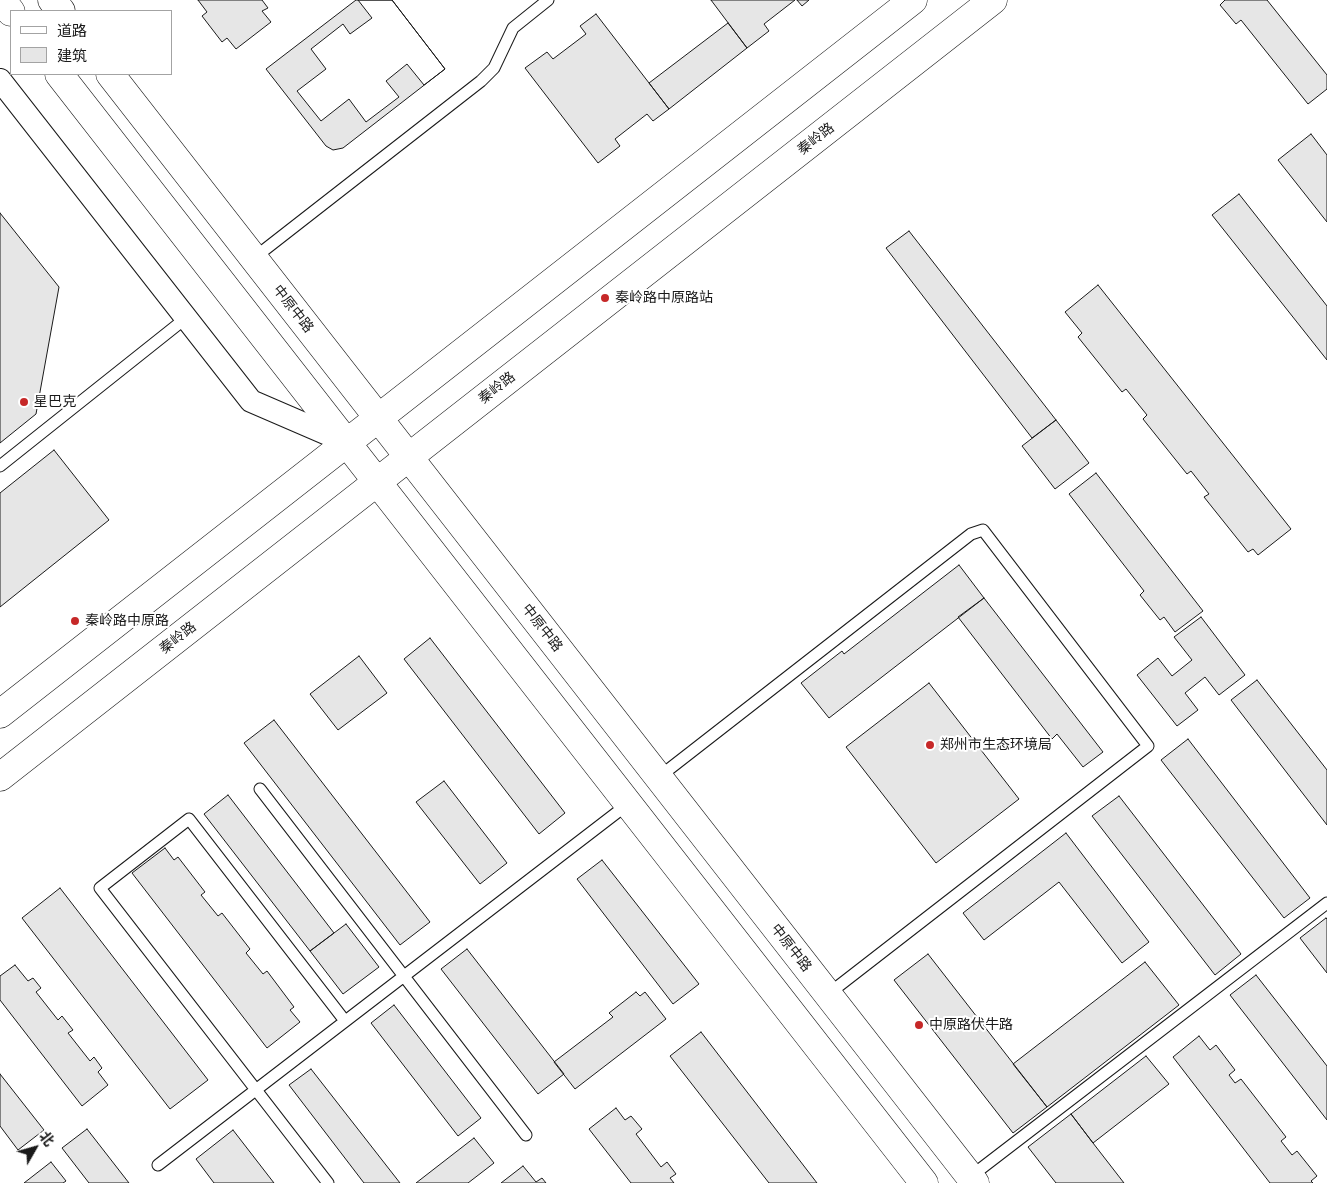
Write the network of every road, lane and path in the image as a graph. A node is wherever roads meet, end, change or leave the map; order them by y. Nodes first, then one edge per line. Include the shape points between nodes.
1 (2, 0) edge
2 (52, 0) edge
3 (548, 0) edge
4 (913, 0) edge
5 (993, 0) edge
6 (60, 10) edge
7 (10, 11) edge
8 (60, 75) edge
9 (111, 75) edge
10 (0, 80) edge
11 (253, 258) junction
12 (186, 318) junction
13 (378, 418) junction
14 (347, 442) junction
15 (408, 457) junction
16 (0, 466) edge
17 (377, 482) junction
18 (0, 714) edge
19 (0, 777) edge
20 (658, 778) junction
21 (260, 789) dead end
22 (628, 804) junction
23 (1327, 903) edge
24 (404, 976) junction
25 (827, 995) junction
26 (345, 1021) junction
27 (256, 1090) junction
28 (526, 1135) dead end
29 (158, 1165) dead end
30 (972, 1180) edge
31 (920, 1182) edge
32 (328, 1183) edge

1 - 7 main road
2 - 6 main road
3 - 11 lane via 513,28 494,68 481,81
4 - 13 main road
5 - 15 main road, 秦岭路
8 - 14 main road
9 - 11 main road, 中原中路
10 - 12 street
11 - 13 main road, 中原中路
12 - 14 street via 251,401
12 - 16 lane
13 - 14 main road
13 - 15 main road, 中原中路
14 - 17 main road
14 - 18 main road
15 - 17 main road, 秦岭路
15 - 20 main road, 中原中路
17 - 19 main road, 秦岭路
17 - 22 main road
20 - 25 main road, 中原中路
20 - 25 lane via 971,534 983,530 1148,746
21 - 24 lane
22 - 24 lane
22 - 31 main road
23 - 30 lane
24 - 26 lane
24 - 28 lane
25 - 30 main road, 中原中路
26 - 27 lane
26 - 27 lane via 189,819 115,876 100,888
27 - 29 lane
27 - 32 lane

